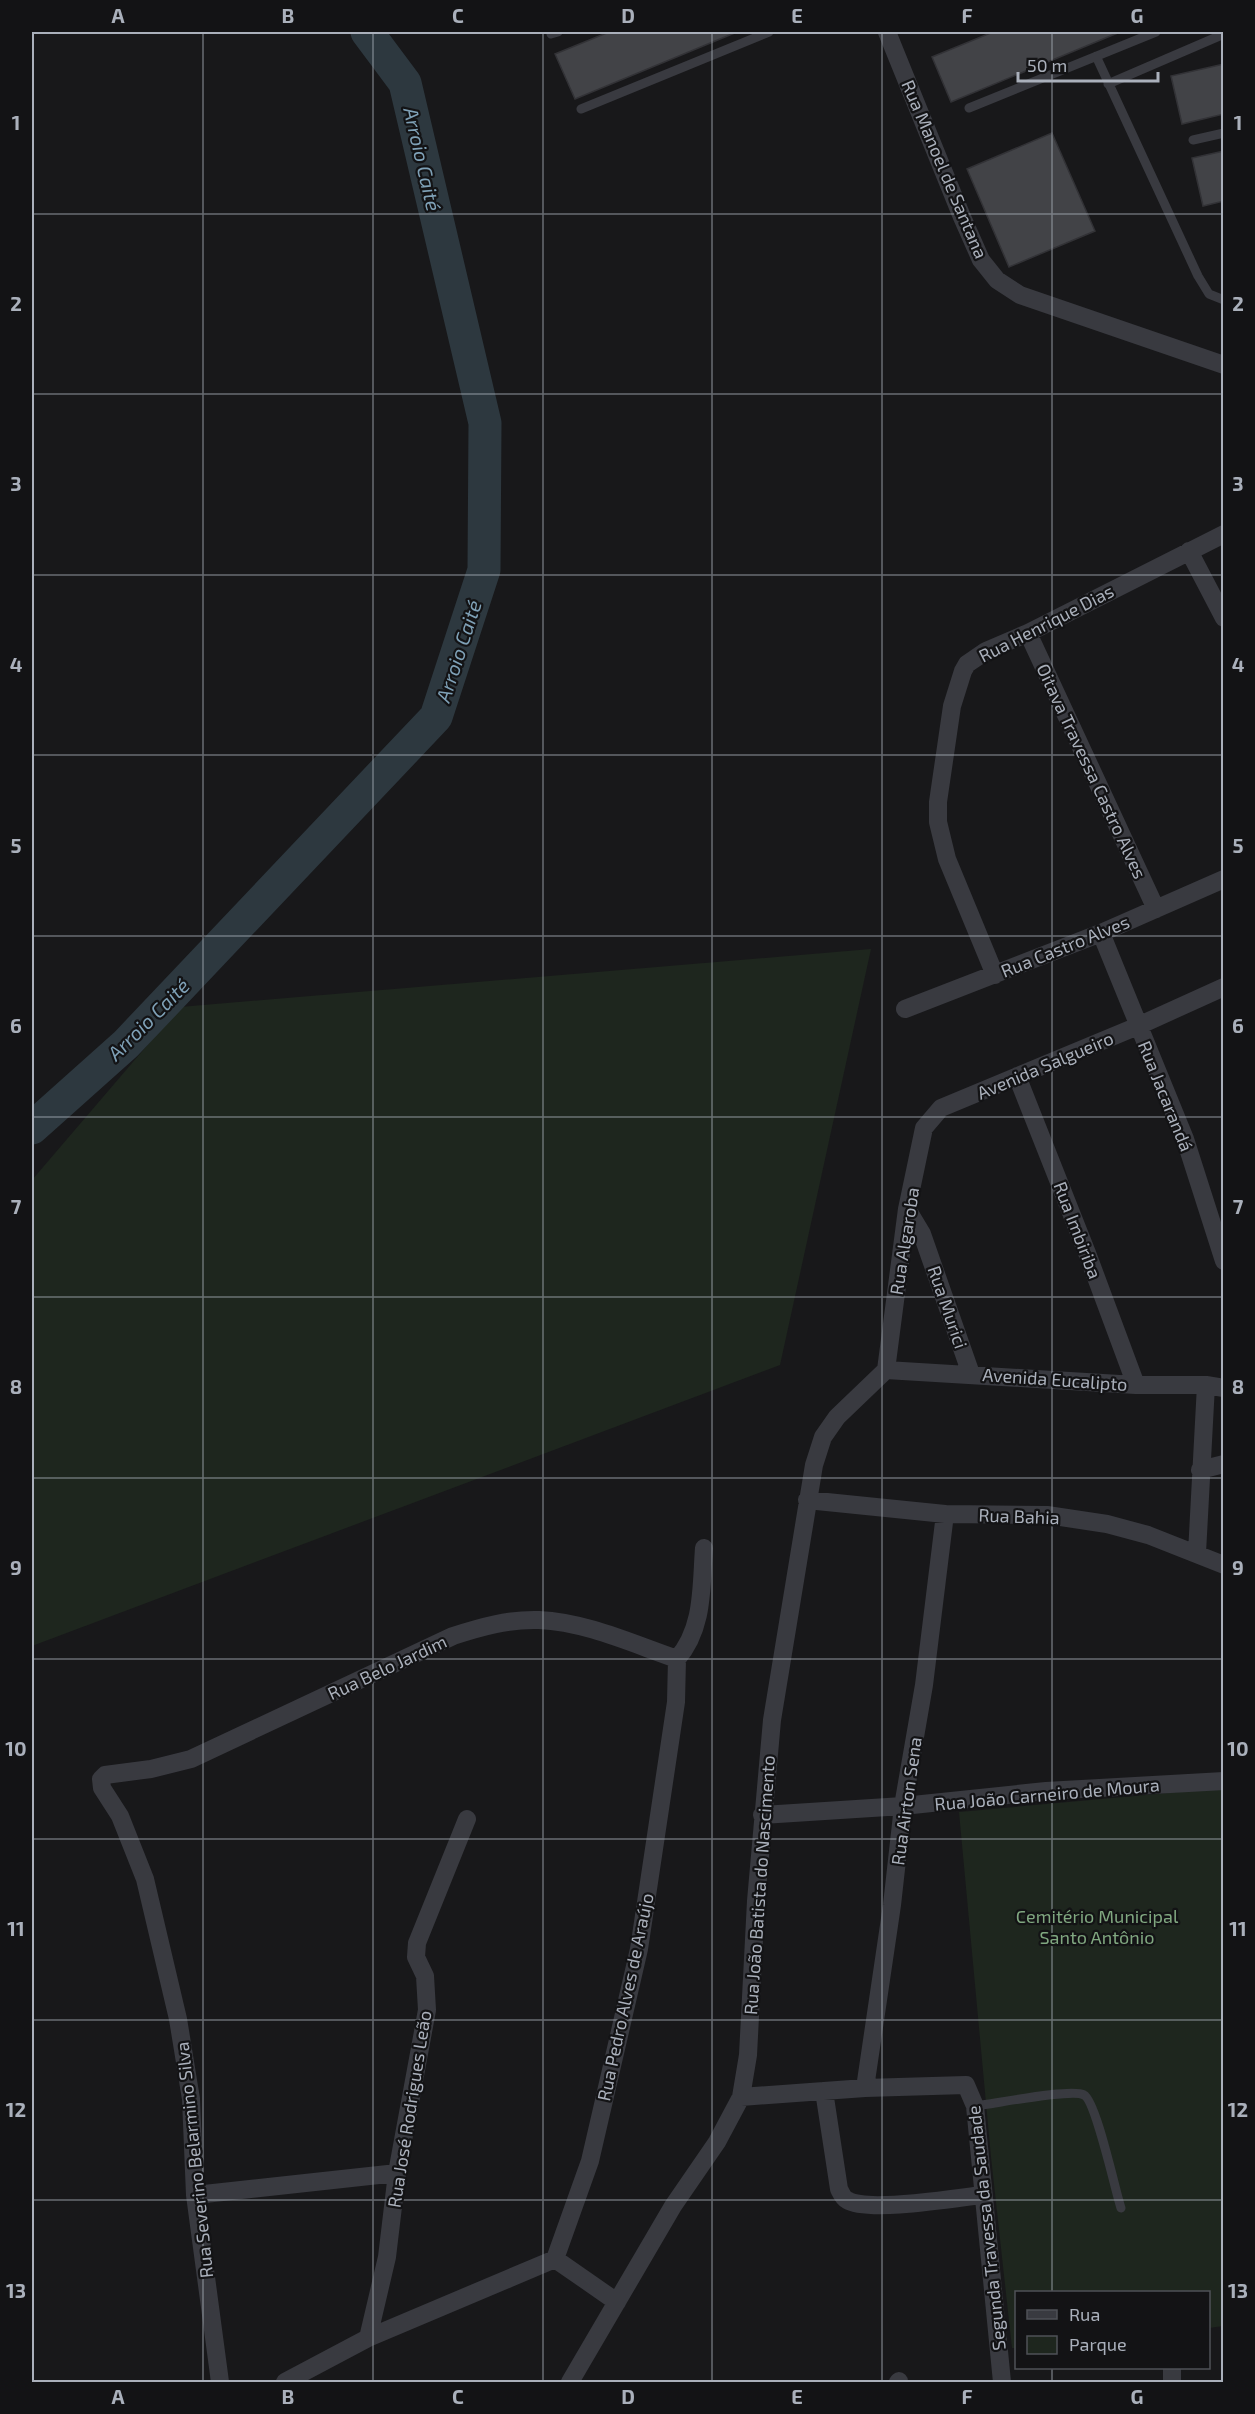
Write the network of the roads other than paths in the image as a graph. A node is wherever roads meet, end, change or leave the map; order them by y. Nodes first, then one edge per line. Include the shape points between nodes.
1 (769, 32) edge
2 (889, 32) edge
3 (1156, 32) edge
4 (1224, 34) edge
5 (1095, 56) junction
6 (1108, 84) junction
7 (969, 108) dead end
8 (581, 110) dead end
9 (1224, 133) edge
10 (1193, 140) dead end
11 (1224, 300) edge
12 (1224, 365) edge
13 (1224, 534) edge
14 (1189, 551) junction
15 (1224, 618) edge
16 (1028, 633) junction
17 (1224, 879) edge
18 (1156, 909) junction
19 (1101, 933) junction
20 (995, 975) junction
21 (1224, 987) edge
22 (905, 1009) dead end
23 (1138, 1026) junction
24 (1017, 1076) junction
25 (934, 1115) joint
26 (908, 1209) junction
27 (1224, 1261) edge
28 (886, 1370) junction
29 (971, 1374) junction
30 (1136, 1385) junction
31 (1215, 1386) edge
32 (1224, 1464) edge
33 (1200, 1470) junction
34 (807, 1500) junction
35 (945, 1514) junction
36 (704, 1548) dead end
37 (1197, 1553) junction
38 (1224, 1565) edge
39 (677, 1659) junction
40 (105, 1775) joint
41 (1224, 1781) edge
42 (903, 1806) junction
43 (762, 1815) junction
44 (467, 1818) dead end
45 (865, 2088) junction
46 (824, 2091) junction
47 (741, 2097) junction
48 (975, 2106) junction
49 (397, 2173) junction
50 (195, 2195) junction
51 (982, 2195) junction
52 (1121, 2208) dead end
53 (555, 2259) junction
54 (617, 2302) junction
55 (368, 2338) junction
56 (220, 2382) edge
57 (285, 2382) edge
58 (570, 2382) edge
59 (1002, 2382) edge

1 - 8 lane
2 - 12 street, Rua Manoel de Santana via 962,217 981,260 998,280 1020,295
3 - 5 lane
4 - 6 lane
5 - 6 lane
5 - 7 lane
6 - 11 lane via 1198,276 1209,294
9 - 10 lane
13 - 14 street, Rua Henrique Dias
14 - 15 street
14 - 16 street, Rua Henrique Dias
16 - 18 street, Oitava Travessa Castro Alves
16 - 20 street, Rua Henrique Dias via 986,651 963,670 952,706 938,802 941,842
17 - 18 street, Rua Castro Alves
18 - 19 street, Rua Castro Alves
19 - 20 street, Rua Castro Alves
19 - 23 street, Rua Jacarandá
20 - 22 street, Rua Castro Alves
21 - 23 street, Avenida Salgueiro
23 - 24 street, Avenida Salgueiro
23 - 27 street, Rua Jacarandá via 1185,1139
24 - 25 street, Avenida Salgueiro via 941,1108
24 - 30 street, Rua Imbiriba
25 - 26 street, Rua Algaroba via 924,1128
26 - 28 street, Rua Algaroba
26 - 29 street, Rua Murici via 922,1234
28 - 29 street, Avenida Eucalipto
28 - 34 street, Rua João Batista do Nascimento via 823,1437
29 - 30 street, Avenida Eucalipto
30 - 31 street, Avenida Eucalipto
31 - 33 street
32 - 33 street
33 - 37 street
34 - 35 street, Rua Bahia
34 - 43 street, Rua João Batista do Nascimento via 772,1720
35 - 37 street, Rua Bahia via 1047,1515 1107,1524 1148,1534
35 - 42 street, Rua Airton Sena via 924,1685
36 - 39 street via 700,1608 688,1646
37 - 38 street, Rua Bahia
39 - 40 street, Rua Belo Jardim via 578,1625 539,1620 491,1624 453,1636 191,1759
39 - 53 street, Rua Pedro Alves de Araújo via 676,1702 639,1949 590,2161
40 - 50 street, Rua Severino Belarmino Silva via 100,1785 120,1816 145,1879 178,2019 191,2099
41 - 42 street, Rua João Carneiro de Moura via 1046,1791
42 - 43 street, Rua João Carneiro de Moura
42 - 45 street, Rua Airton Sena
43 - 47 street, Rua João Batista do Nascimento via 748,2055
44 - 49 street, Rua José Rodrigues Leão via 417,1943 416,1957 425,1976 427,2010
45 - 46 street, Segunda Travessa da Saudade
45 - 48 street, Segunda Travessa da Saudade via 961,2084 968,2088
46 - 47 street, Segunda Travessa da Saudade
46 - 51 street via 839,2189 846,2200 897,2204
47 - 54 street, Rua João Batista do Nascimento
48 - 51 street, Segunda Travessa da Saudade
48 - 52 lane via 1061,2094 1088,2097
49 - 50 street
49 - 55 street, Rua José Rodrigues Leão via 387,2257
50 - 56 street, Rua Severino Belarmino Silva
51 - 59 street, Segunda Travessa da Saudade
53 - 54 street
53 - 55 street
54 - 58 street, Rua João Batista do Nascimento
55 - 57 street

